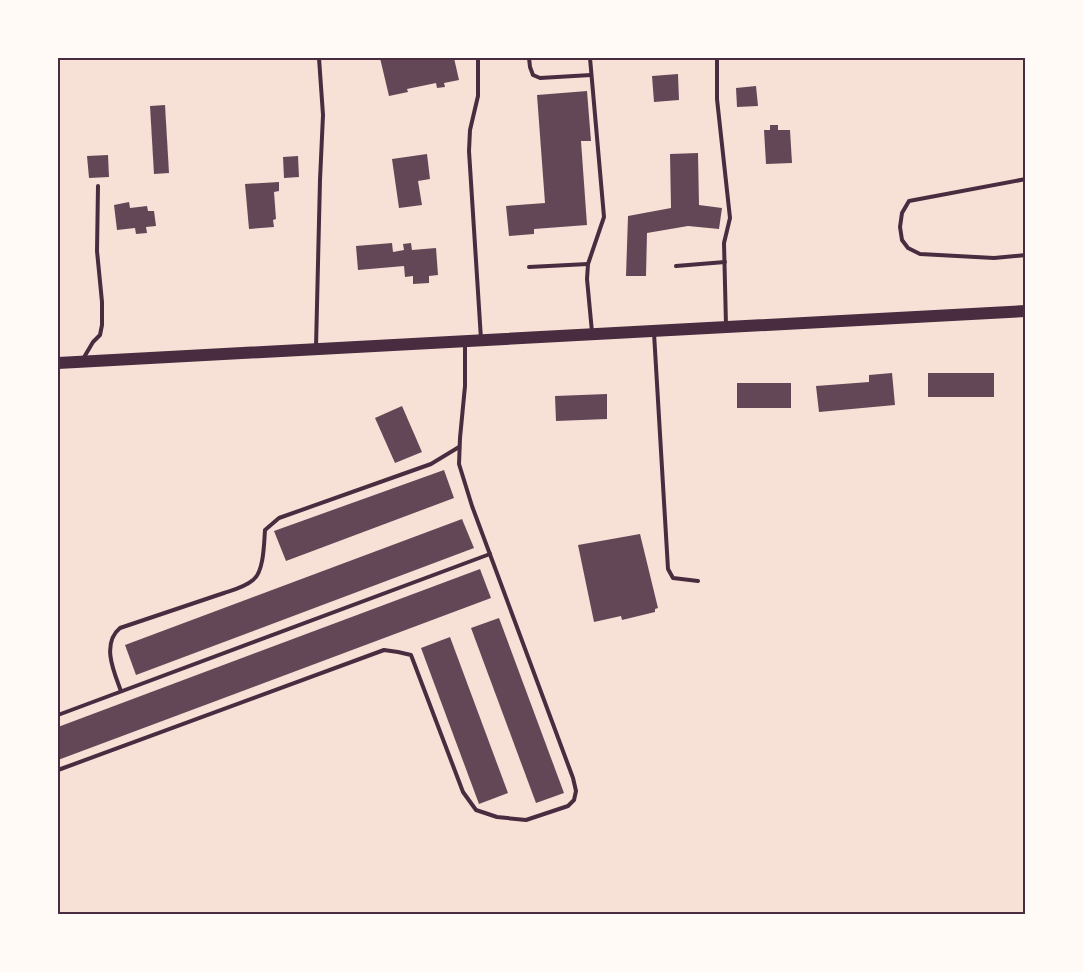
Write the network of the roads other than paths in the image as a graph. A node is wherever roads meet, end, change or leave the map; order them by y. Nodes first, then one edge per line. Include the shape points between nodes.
1 (319, 58) edge
2 (478, 58) edge
3 (529, 58) edge
4 (590, 58) edge
5 (717, 58) edge
6 (591, 75) junction
7 (1026, 179) edge
8 (98, 186) dead end
9 (1026, 256) edge
10 (725, 262) junction
11 (588, 264) junction
12 (676, 266) dead end
13 (529, 267) dead end
14 (1026, 312) edge
15 (726, 327) junction
16 (654, 331) junction
17 (592, 334) junction
18 (481, 340) junction
19 (465, 341) junction
20 (316, 349) junction
21 (82, 361) junction
22 (58, 363) edge
23 (460, 447) junction
24 (490, 554) junction
25 (698, 581) dead end
26 (121, 691) junction
27 (58, 715) edge
28 (58, 770) edge

1 - 20 lane via 323,116
2 - 18 lane via 478,96 469,151
3 - 6 lane via 533,74 540,78
4 - 6 lane
5 - 10 lane via 717,99 730,218 724,243
6 - 11 lane via 604,217
7 - 9 lane via 910,200 902,213 900,227 902,240 908,248 920,254 994,258
8 - 21 lane via 97,251 102,325 100,335
10 - 12 lane
10 - 15 lane
11 - 13 lane
11 - 17 lane
14 - 15 main road
15 - 16 main road
16 - 17 main road
16 - 25 lane via 668,569 673,578
17 - 18 main road
18 - 19 main road
19 - 20 main road
19 - 23 lane
20 - 21 main road
21 - 22 main road
23 - 24 lane via 459,464
23 - 26 lane via 431,464 279,518 265,530 261,567 255,579 224,593 120,628 114,633 110,646 111,663
24 - 26 lane
24 - 28 lane via 573,778 576,790 574,800 568,806 526,820 497,818 476,810 463,792 410,655 384,650
26 - 27 lane

